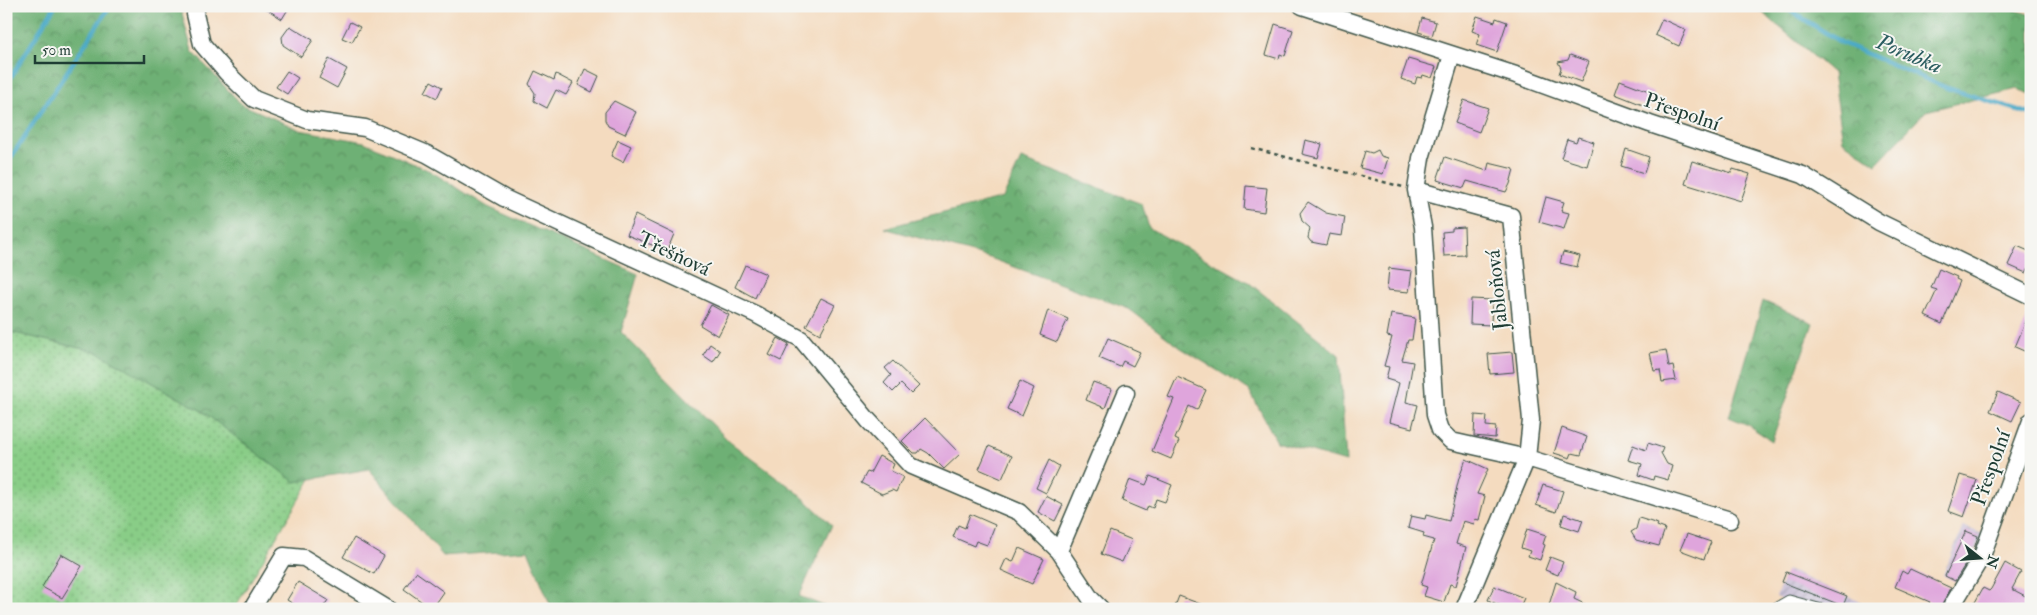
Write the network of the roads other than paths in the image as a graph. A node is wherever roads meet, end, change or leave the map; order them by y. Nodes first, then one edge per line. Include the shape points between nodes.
1 (197, 6) edge
2 (1302, 6) edge
3 (1452, 55) junction
4 (1416, 190) junction
5 (2031, 296) edge
6 (1126, 393) dead end
7 (2031, 421) edge
8 (1527, 458) junction
9 (1730, 520) dead end
10 (1060, 551) junction
11 (252, 609) edge
12 (388, 609) edge
13 (1101, 609) edge
14 (1464, 609) edge
15 (1773, 609) edge
16 (1822, 609) edge
17 (1950, 609) edge

1 - 10 street, Třešňová via 195,14 202,44 254,99 306,120 365,128 427,154 504,198 755,314 801,339 911,466 1019,512
2 - 3 street, Přespolní
3 - 4 street via 1421,158
3 - 5 street, Přespolní via 1803,175 1879,222
4 - 8 street via 1423,227 1435,415 1440,430 1451,441
4 - 8 street, Jabloňová via 1511,216 1531,420
6 - 10 street
7 - 17 street, Přespolní via 1982,556
8 - 9 street
8 - 14 street, Jabloňová
10 - 13 street, Třešňová
11 - 12 street via 284,556 304,558
15 - 16 lane via 1789,600

